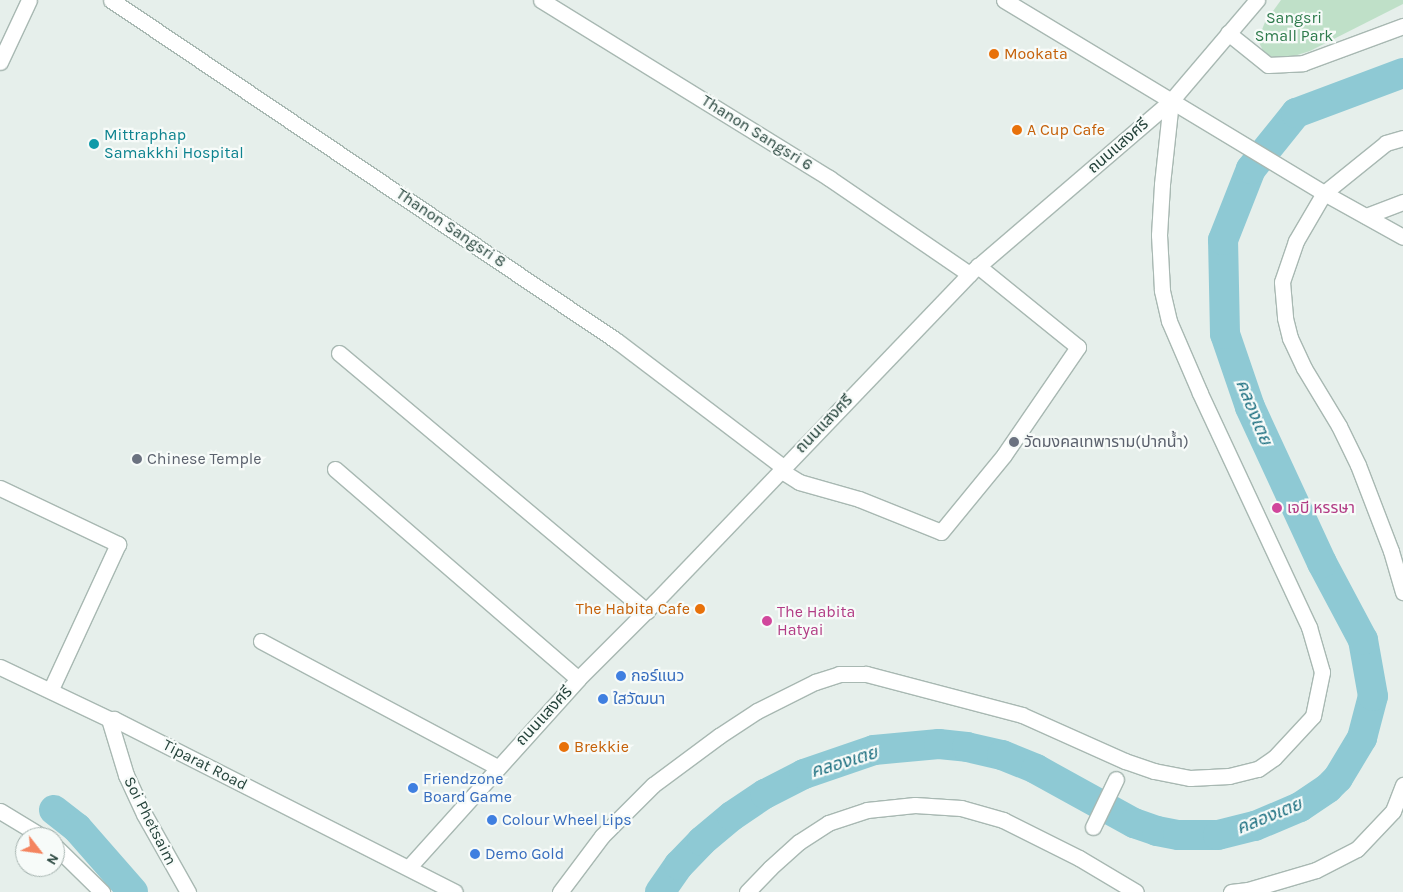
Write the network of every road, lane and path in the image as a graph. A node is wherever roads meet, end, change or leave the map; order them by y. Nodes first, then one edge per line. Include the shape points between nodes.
1 (29, 0) edge
2 (111, 0) edge
3 (541, 0) edge
4 (1004, 0) edge
5 (1257, 0) edge
6 (1403, 26) edge
7 (1228, 33) junction
8 (0, 62) edge
9 (1171, 101) junction
10 (1403, 138) edge
11 (1324, 193) junction
12 (1403, 202) edge
13 (1366, 216) junction
14 (1403, 237) edge
15 (973, 270) junction
16 (339, 353) dead end
17 (335, 469) dead end
18 (782, 469) junction
19 (0, 488) edge
20 (1403, 592) edge
21 (647, 611) junction
22 (261, 641) dead end
23 (0, 667) edge
24 (578, 679) junction
25 (51, 689) junction
26 (109, 719) junction
27 (497, 766) junction
28 (1116, 779) dead end
29 (1403, 785) edge
30 (0, 810) edge
31 (1398, 814) edge
32 (1094, 826) dead end
33 (27, 827) edge
34 (65, 856) edge
35 (408, 867) junction
36 (102, 892) edge
37 (188, 892) edge
38 (455, 892) edge
39 (560, 892) edge
40 (747, 892) edge
41 (1136, 892) edge
42 (1231, 892) edge

1 - 8 street
2 - 18 street, Thanon Sangsri 8 via 617,341
3 - 15 street, Thanon Sangsri 6
4 - 9 street
5 - 7 street, ถนนเเสงศรี
6 - 7 street via 1303,63 1268,66
7 - 9 street, ถนนเเสงศรี
9 - 11 street
9 - 15 street, ถนนเเสงศรี
9 - 39 street via 1159,235 1162,290 1170,321 1200,393 1309,627 1322,672 1313,716 1274,758 1258,768 1229,776 1190,778 1125,760 1022,715 866,674 839,674 815,682 757,711 653,785 602,836
10 - 11 street via 1386,143
11 - 13 street
11 - 20 street via 1296,241 1282,282 1285,318 1304,368 1358,465
12 - 13 street
13 - 14 street
15 - 18 street, ถนนเเสงศรี
15 - 18 street, Thanon Sangsri 8 via 1078,347 1004,456 941,532 859,499 799,482
16 - 21 street
17 - 24 street
18 - 21 street, ถนนเเสงศรี
19 - 25 street via 118,544
21 - 24 street, ถนนเเสงศรี
22 - 27 street
23 - 25 street, Tiparat Road
24 - 27 street, ถนนเเสงศรี
25 - 26 street, Tiparat Road
26 - 35 street, Tiparat Road
26 - 37 street, Soi Phetsaim via 144,814
27 - 35 street, ถนนเเสงศรี
28 - 32 street
29 - 31 street
30 - 33 street
31 - 42 street via 1339,860 1248,890
34 - 36 street
35 - 38 street, Tiparat Road
40 - 41 street via 799,842 828,823 867,810 915,805 961,808 1003,820 1079,858

